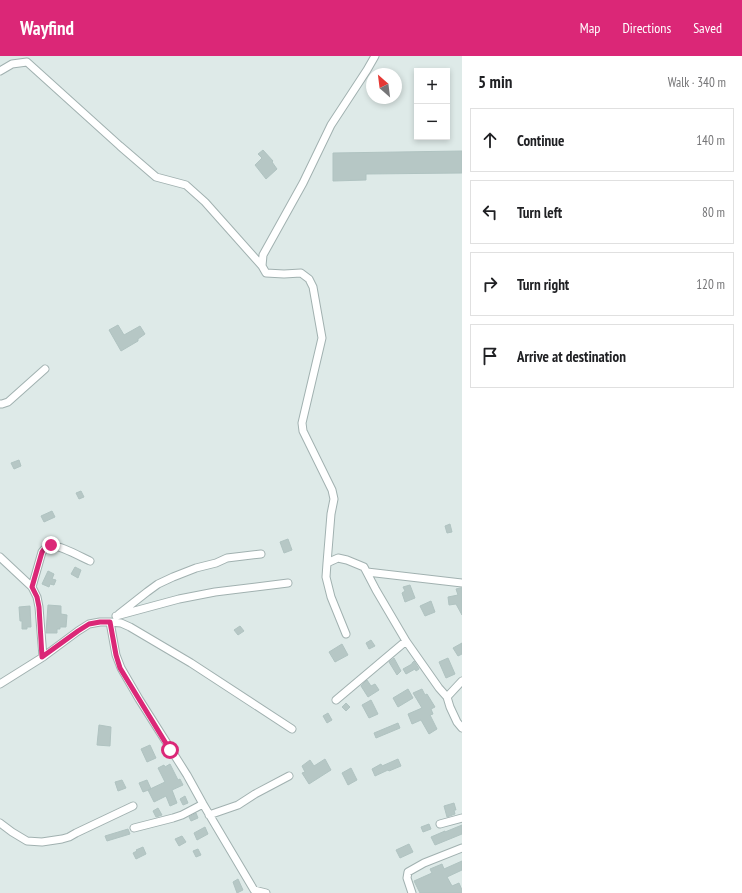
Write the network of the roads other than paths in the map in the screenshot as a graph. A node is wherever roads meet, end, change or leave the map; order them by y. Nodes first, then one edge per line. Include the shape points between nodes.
1 (375, 56) edge
2 (0, 71) edge
3 (262, 266) junction
4 (45, 369) dead end
5 (0, 404) edge
6 (260, 554) dead end
7 (0, 557) edge
8 (90, 561) dead end
9 (327, 563) junction
10 (367, 572) junction
11 (288, 582) dead end
12 (462, 583) edge
13 (32, 587) junction
14 (116, 616) junction
15 (110, 622) junction
16 (346, 634) dead end
17 (406, 641) junction
18 (42, 657) junction
19 (462, 681) edge
20 (0, 684) edge
21 (447, 697) junction
22 (336, 700) dead end
23 (462, 728) edge
24 (292, 729) dead end
25 (289, 776) dead end
26 (203, 804) junction
27 (133, 806) dead end
28 (209, 815) junction
29 (462, 818) edge
30 (0, 823) edge
31 (440, 824) dead end
32 (134, 828) dead end
33 (462, 848) edge
34 (254, 891) edge
35 (266, 893) edge
36 (412, 893) edge

1 - 3 street via 331,125 303,183 263,255
2 - 3 street via 12,64 27,62 156,177 186,185 205,202
3 - 9 street via 266,273 301,273 309,279 313,287 322,338 302,423 303,431 334,499
4 - 5 street via 8,402
6 - 14 street via 227,558 173,577 158,584
7 - 13 street
8 - 13 street via 51,545 42,552
9 - 10 street via 338,558 347,560 364,567
9 - 16 street via 326,577 331,597
10 - 12 street
10 - 17 street
11 - 14 street via 178,599
13 - 18 street via 39,607
14 - 15 street
15 - 18 street via 89,624
15 - 24 street via 130,627 171,651
15 - 26 street via 120,668
17 - 21 street
17 - 22 street
18 - 20 street
19 - 21 street
21 - 23 street
25 - 28 street via 238,805
26 - 28 street
26 - 32 street via 182,815
27 - 30 street via 70,837 42,842 27,841
28 - 34 street
29 - 31 street
33 - 36 street via 408,872 407,878
34 - 35 street

